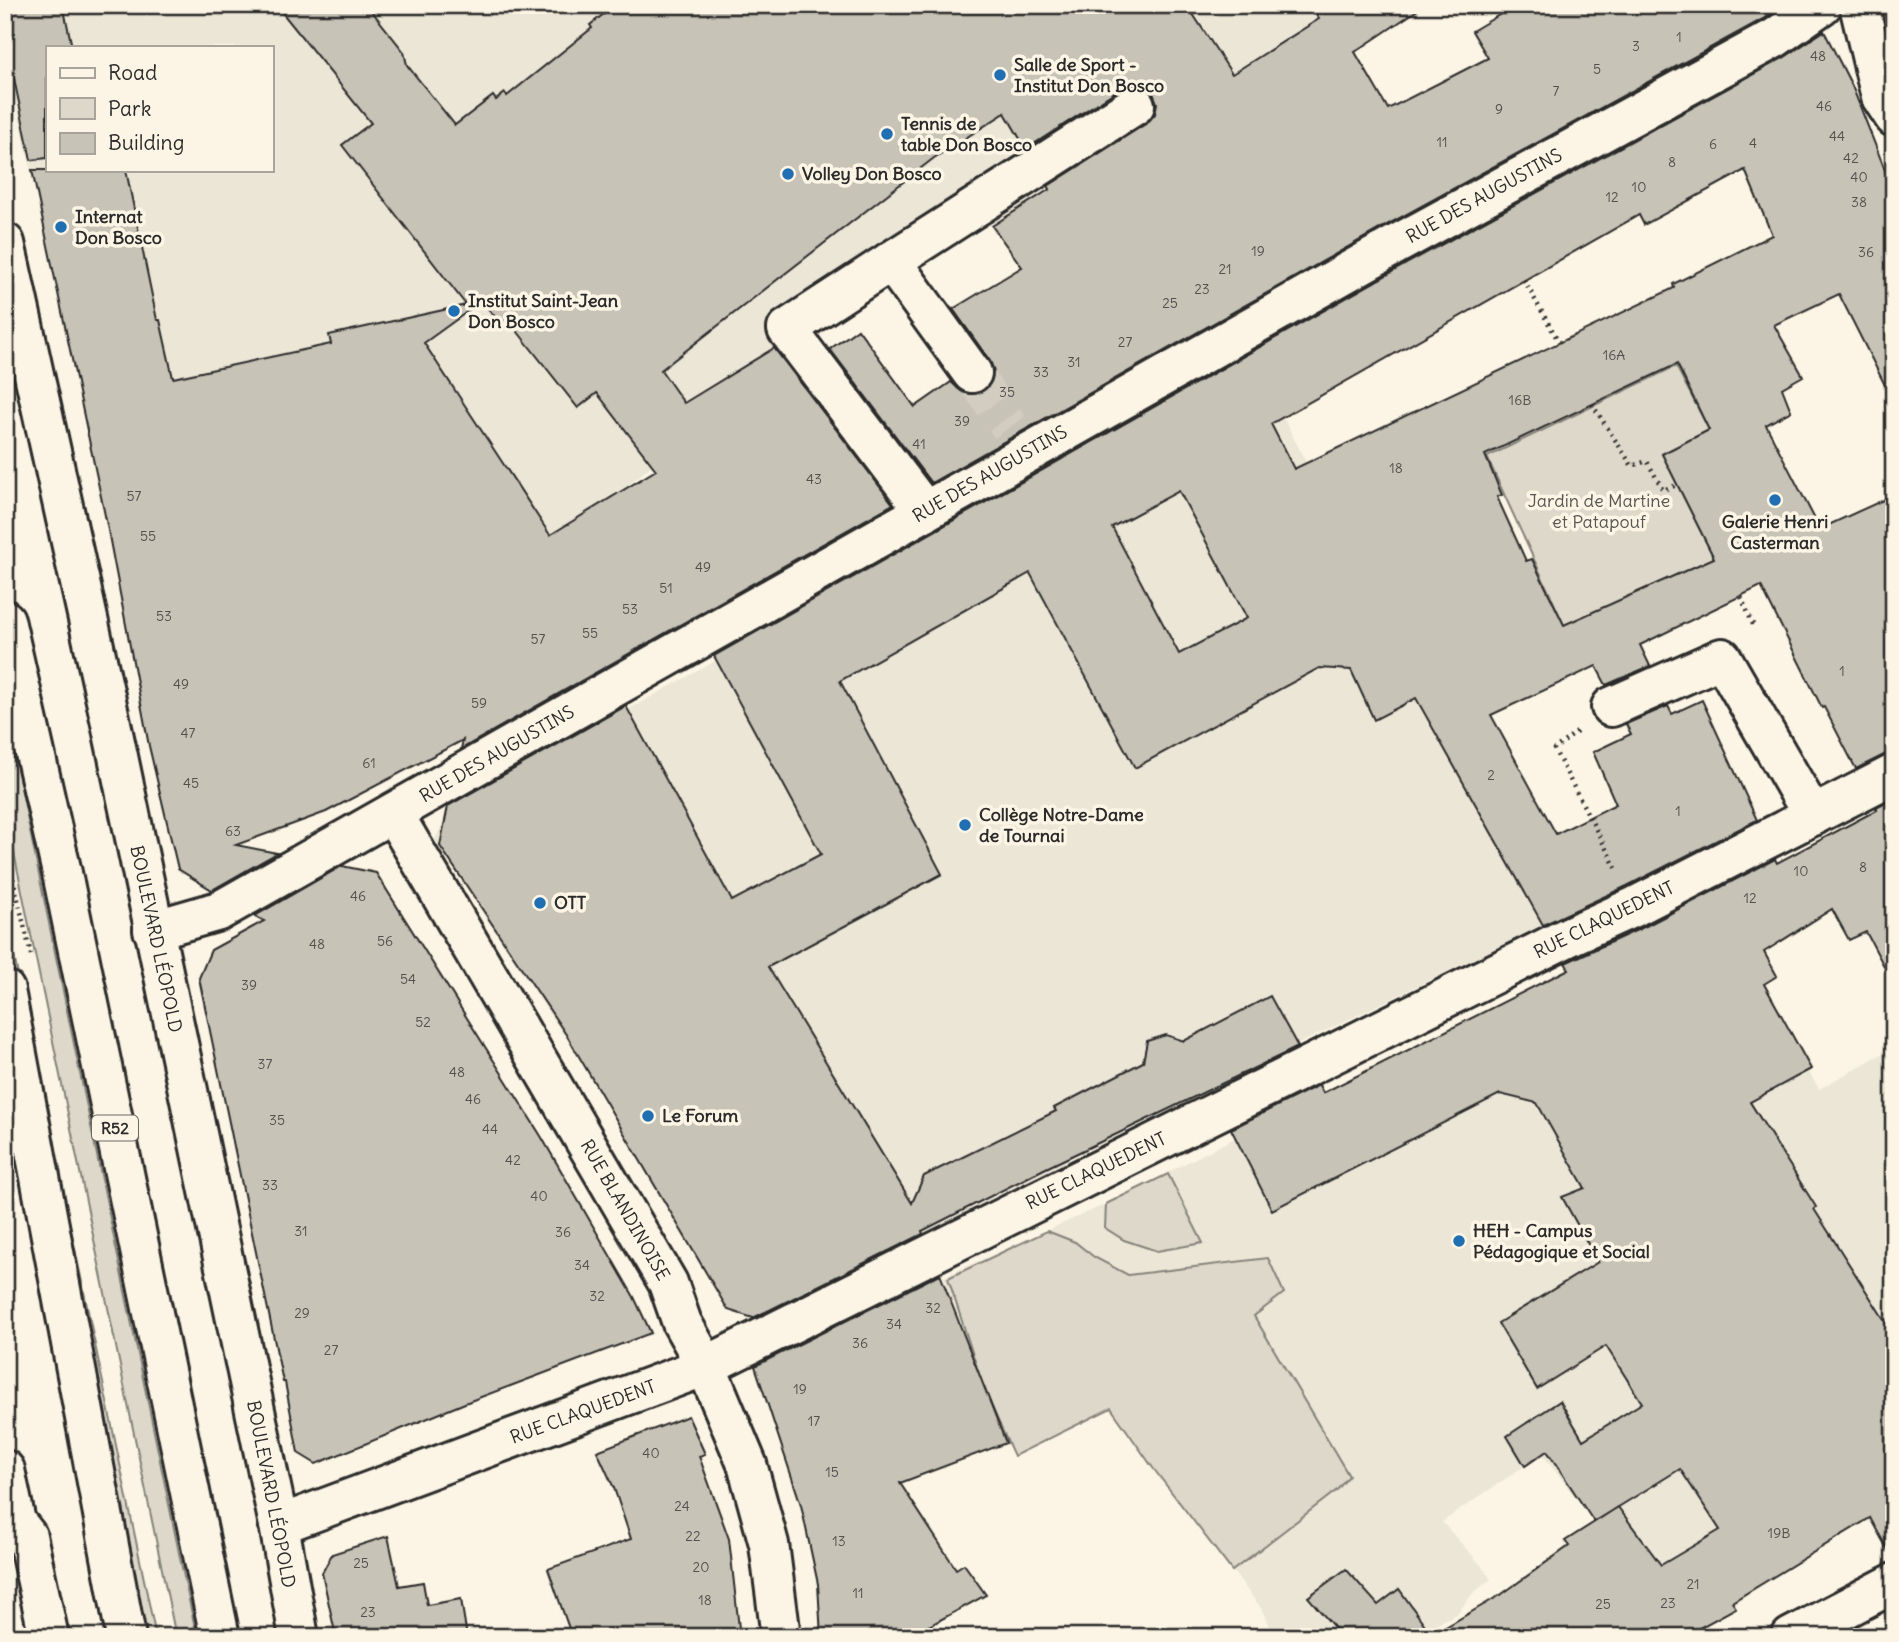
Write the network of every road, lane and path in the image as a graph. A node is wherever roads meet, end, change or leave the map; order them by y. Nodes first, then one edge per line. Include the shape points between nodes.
1 (1822, 5) edge
2 (1859, 5) edge
3 (1135, 105) dead end
4 (1894, 117) edge
5 (5, 243) edge
6 (891, 261) junction
7 (1524, 280) dead end
8 (1559, 342) dead end
9 (972, 373) tunnel mouth
10 (1592, 404) dead end
11 (1677, 485) dead end
12 (925, 511) junction
13 (5, 620) edge
14 (1611, 707) joint
15 (1894, 774) edge
16 (393, 813) junction
17 (1813, 816) junction
18 (1636, 906) junction
19 (153, 930) junction
20 (5, 990) edge
21 (706, 1366) junction
22 (5, 1470) edge
23 (279, 1525) junction
24 (1894, 1583) edge
25 (48, 1637) edge
26 (126, 1637) edge
27 (220, 1637) edge
28 (299, 1637) edge
29 (781, 1637) edge
30 (1791, 1637) edge

1 - 12 street, RUE DES AUGUSTINS via 1775,38 1397,244 1019,439
2 - 4 street via 1881,97
3 - 6 street
5 - 19 street, BOULEVARD LÉOPOLD
6 - 9 street
6 - 12 street via 787,329
7 - 8 path
10 - 11 path via 1632,466 1647,461 1663,490
12 - 16 street, RUE DES AUGUSTINS
13 - 27 street, R52
14 - 17 street via 1722,658
14 - 18 path via 1554,750
15 - 17 street, RUE CLAQUEDENT
16 - 19 street, RUE DES AUGUSTINS via 219,911
16 - 21 street, RUE BLANDINOISE via 668,1283 682,1323
17 - 18 street, RUE CLAQUEDENT
18 - 21 street, RUE CLAQUEDENT
19 - 23 street, BOULEVARD LÉOPOLD
20 - 26 street
21 - 23 street, RUE CLAQUEDENT
21 - 29 street, RUE BLANDINOISE via 747,1464 769,1544
22 - 25 street via 16,1522 27,1536
23 - 28 street, BOULEVARD LÉOPOLD
24 - 30 street

